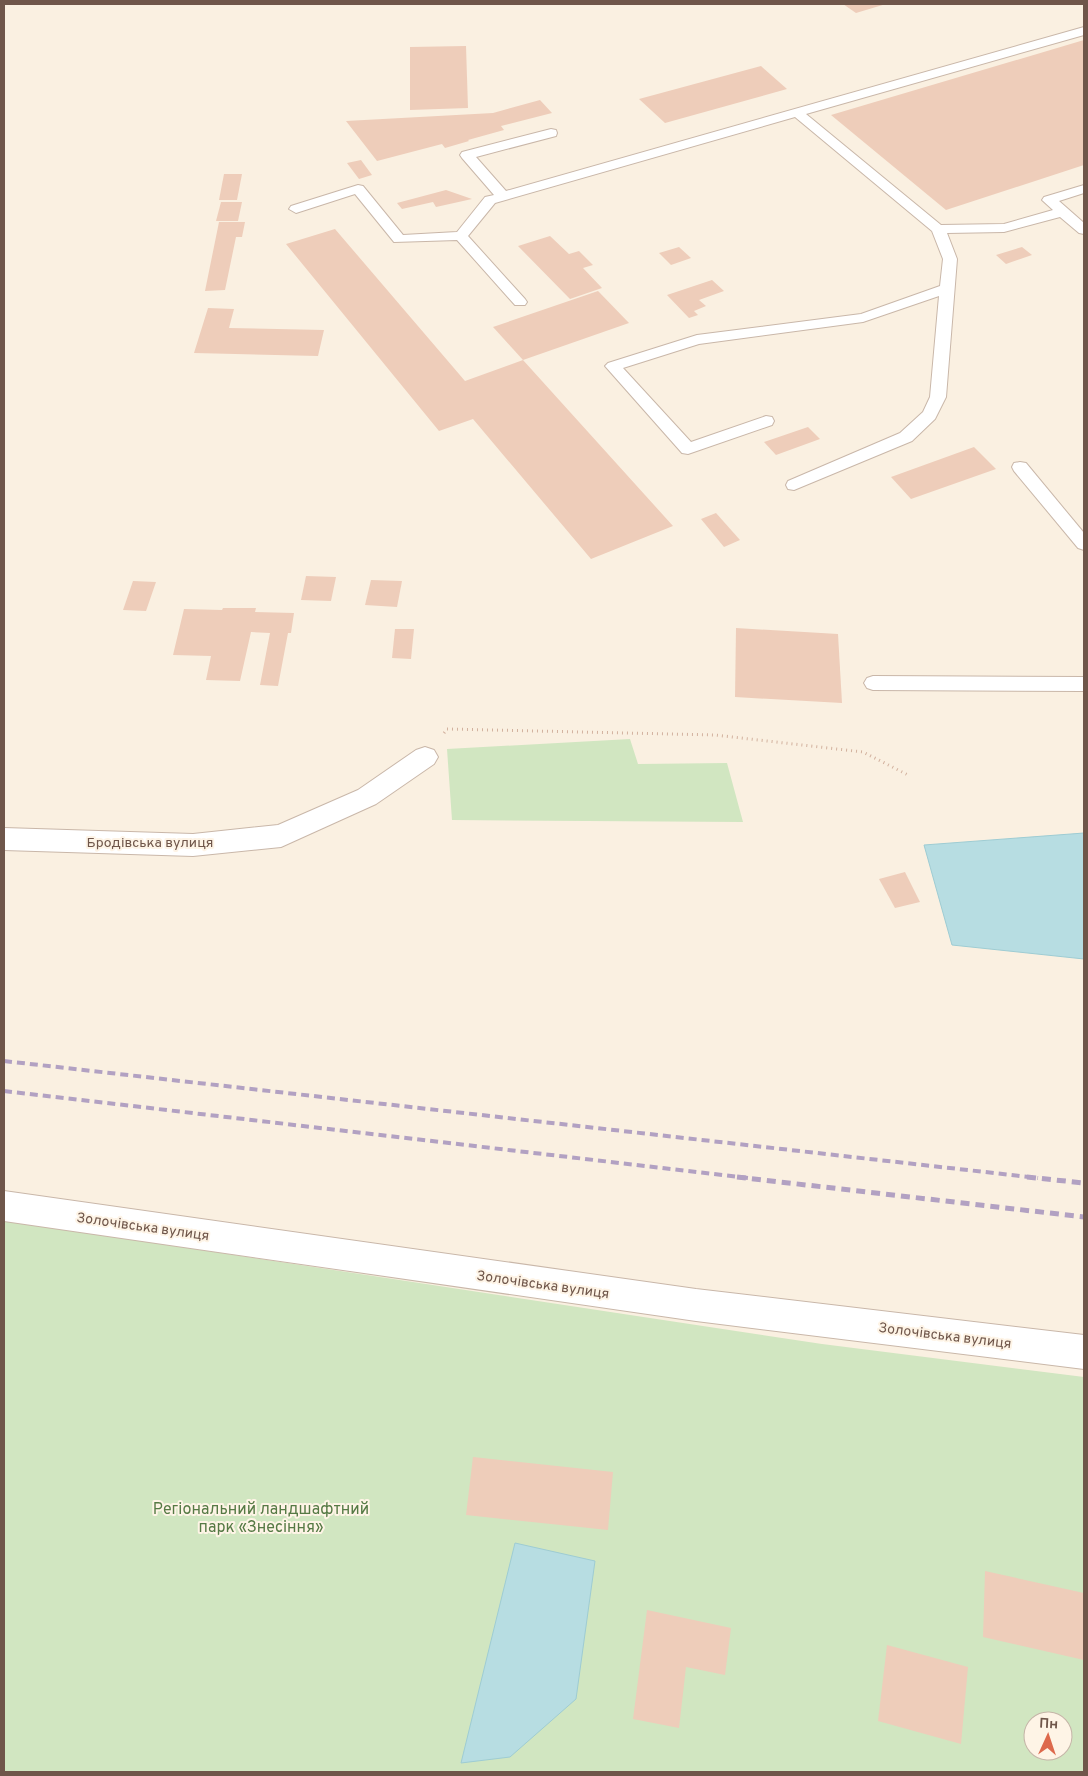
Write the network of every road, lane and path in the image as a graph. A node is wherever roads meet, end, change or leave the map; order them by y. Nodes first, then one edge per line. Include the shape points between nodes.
1 (1084, 31) edge
2 (796, 112) junction
3 (551, 133) dead end
4 (1084, 189) edge
5 (502, 196) junction
6 (296, 209) dead end
7 (1063, 212) junction
8 (938, 229) junction
9 (1084, 230) edge
10 (461, 236) junction
11 (947, 289) junction
12 (520, 302) dead end
13 (766, 421) dead end
14 (1020, 467) dead end
15 (794, 485) dead end
16 (1084, 544) edge
17 (873, 684) dead end
18 (1084, 684) edge
19 (426, 757) joint
20 (908, 774) dead end
21 (4, 839) edge
22 (4, 1206) edge
23 (1084, 1352) edge

1 - 2 lane
2 - 5 lane
2 - 8 lane
3 - 5 lane via 468,155
4 - 7 lane via 1049,200
5 - 10 lane via 490,200
6 - 10 lane via 358,189 399,239
7 - 8 lane via 1004,228
7 - 9 lane
8 - 11 lane via 950,259
10 - 12 lane
11 - 13 lane via 863,318 697,340 613,366 688,449
11 - 15 lane via 938,397 929,415 906,437
14 - 16 lane
17 - 18 lane
19 - 20 path via 447,729 706,734 863,752
19 - 21 street, Бродівська вулиця via 367,797 281,836 193,844
22 - 23 street, Золочівська вулиця via 696,1306

